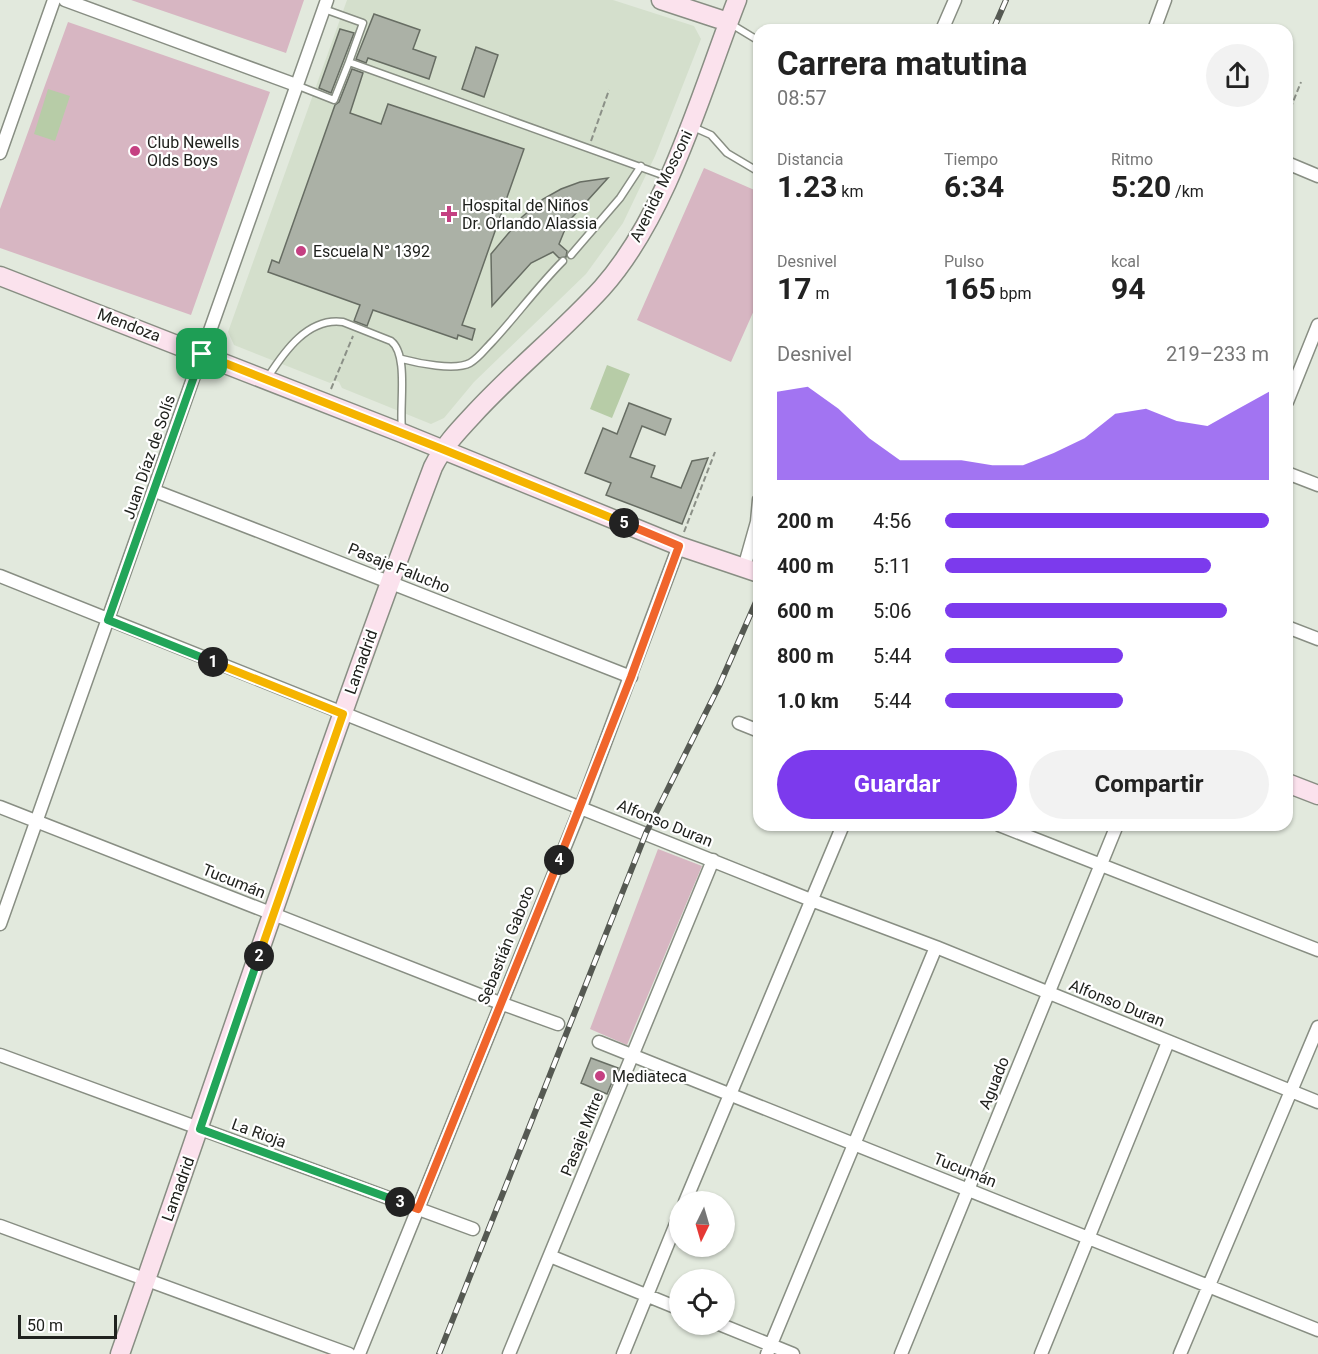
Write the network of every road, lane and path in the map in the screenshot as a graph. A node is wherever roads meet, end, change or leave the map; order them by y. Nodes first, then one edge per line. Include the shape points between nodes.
1 (54, 0) edge
2 (65, 0) edge
3 (661, 0) edge
4 (737, 0) edge
5 (955, 0) edge
6 (1165, 0) edge
7 (326, 4) edge
8 (728, 22) junction
9 (945, 24) edge
10 (1156, 24) edge
11 (753, 37) edge
12 (349, 62) junction
13 (1301, 82) dead end
14 (296, 85) junction
15 (609, 90) dead end
16 (1293, 102) edge
17 (690, 125) junction
18 (588, 148) junction
19 (0, 153) edge
20 (641, 166) junction
21 (1293, 166) edge
22 (753, 168) edge
23 (1318, 176) edge
24 (669, 177) junction
25 (571, 255) dead end
26 (563, 261) dead end
27 (0, 276) edge
28 (1318, 324) edge
29 (353, 334) dead end
30 (202, 354) junction
31 (402, 359) junction
32 (266, 380) junction
33 (1293, 387) edge
34 (325, 402) junction
35 (402, 433) junction
36 (442, 449) junction
37 (715, 452) dead end
38 (1293, 475) edge
39 (1318, 485) edge
40 (155, 491) junction
41 (679, 546) junction
42 (752, 571) edge
43 (0, 576) edge
44 (390, 582) junction
45 (108, 620) junction
46 (1293, 629) edge
47 (1318, 639) edge
48 (631, 677) junction
49 (343, 714) junction
50 (739, 723) dead end
51 (753, 729) edge
52 (1293, 785) edge
53 (1318, 795) edge
54 (0, 807) edge
55 (581, 807) junction
56 (36, 820) junction
57 (840, 831) edge
58 (1014, 831) edge
59 (1115, 831) edge
60 (713, 860) junction
61 (1101, 865) junction
62 (811, 900) junction
63 (274, 915) junction
64 (0, 924) edge
65 (936, 947) junction
66 (1318, 950) edge
67 (1048, 994) junction
68 (500, 1004) junction
69 (558, 1024) dead end
70 (1318, 1027) edge
71 (599, 1042) dead end
72 (1168, 1042) junction
73 (0, 1055) edge
74 (632, 1056) junction
75 (1293, 1091) junction
76 (729, 1095) junction
77 (1318, 1102) edge
78 (200, 1129) junction
79 (854, 1144) junction
80 (969, 1189) junction
81 (690, 1191) edge
82 (418, 1209) junction
83 (0, 1226) edge
84 (473, 1229) dead end
85 (1088, 1239) junction
86 (669, 1240) edge
87 (550, 1256) junction
88 (146, 1279) junction
89 (1209, 1287) junction
90 (646, 1295) junction
91 (669, 1304) edge
92 (1318, 1330) edge
93 (735, 1332) edge
94 (769, 1350) edge
95 (120, 1354) edge
96 (349, 1354) edge
97 (359, 1354) edge
98 (509, 1354) edge
99 (623, 1354) edge
100 (793, 1354) edge
101 (901, 1354) edge
102 (1041, 1354) edge
103 (1180, 1354) edge

1 - 19 street
2 - 14 street
3 - 8 street
4 - 8 street, Avenida Mosconi
5 - 9 street
6 - 10 street
7 - 12 lane via 363,23
7 - 14 street, Juan Díaz de Solís
8 - 11 lane
8 - 17 street, Avenida Mosconi
12 - 14 lane via 334,100
12 - 18 lane
13 - 16 path
14 - 30 street, Juan Díaz de Solís
15 - 18 path
17 - 22 lane via 711,135 727,153
17 - 24 street, Avenida Mosconi
18 - 20 lane
20 - 24 lane
20 - 25 lane via 620,198
21 - 23 street
24 - 36 street, Avenida Mosconi via 630,250 603,287
26 - 31 lane via 469,364 422,365
27 - 30 street, Mendoza
28 - 33 street
29 - 34 path
30 - 32 street, Mendoza
30 - 40 street, Juan Díaz de Solís
31 - 32 lane via 391,341 343,322 330,322 298,339
31 - 35 lane
32 - 34 street, Mendoza
34 - 35 street, Mendoza
35 - 36 street, Mendoza
36 - 41 street, Mendoza
36 - 44 street, Lamadrid
37 - 41 path
38 - 39 street
40 - 44 street, Pasaje Falucho
40 - 45 street, Juan Díaz de Solís
41 - 42 street, Mendoza
41 - 48 street, Sebastián Gaboto
43 - 45 street, Alfonso Duran
44 - 48 street, Pasaje Falucho
44 - 49 street, Lamadrid
45 - 49 street, Alfonso Duran
45 - 56 street, Juan Díaz de Solís
46 - 47 street
48 - 55 street, Sebastián Gaboto
49 - 55 street, Alfonso Duran
49 - 63 street, Lamadrid
50 - 51 street
52 - 53 street
54 - 56 street, Tucumán
55 - 60 street, Alfonso Duran
55 - 68 street, Sebastián Gaboto
56 - 63 street, Tucumán
56 - 64 street, Juan Díaz de Solís
57 - 62 street
58 - 61 street
59 - 61 street, Aguado
60 - 62 street, Alfonso Duran
60 - 74 street, Pasaje Mitre
61 - 66 street
61 - 67 street, Aguado
62 - 65 street, Alfonso Duran
62 - 76 street
63 - 68 street, Tucumán
63 - 78 street, Lamadrid
65 - 67 street, Alfonso Duran
65 - 79 street
67 - 72 street, Alfonso Duran
67 - 80 street, Aguado
68 - 69 street, Tucumán
68 - 82 street, Sebastián Gaboto
70 - 75 street
71 - 74 street, Tucumán
72 - 75 street, Alfonso Duran
72 - 85 street
73 - 78 street, La Rioja
74 - 76 street, Tucumán
74 - 87 street, Pasaje Mitre
75 - 77 street, Alfonso Duran
75 - 89 street
76 - 79 street, Tucumán
76 - 81 street
78 - 82 street, La Rioja
78 - 88 street, Lamadrid
79 - 80 street, Tucumán
79 - 94 street
80 - 85 street, Tucumán
80 - 101 street, Aguado
82 - 84 street, La Rioja
82 - 97 street, Sebastián Gaboto
83 - 88 street
85 - 89 street, Tucumán
85 - 102 street
86 - 90 street
87 - 90 street
87 - 98 street, Pasaje Mitre
88 - 95 street, Lamadrid
88 - 96 street
89 - 92 street, Tucumán
89 - 103 street
90 - 91 street
90 - 99 street
93 - 94 street
94 - 100 street

